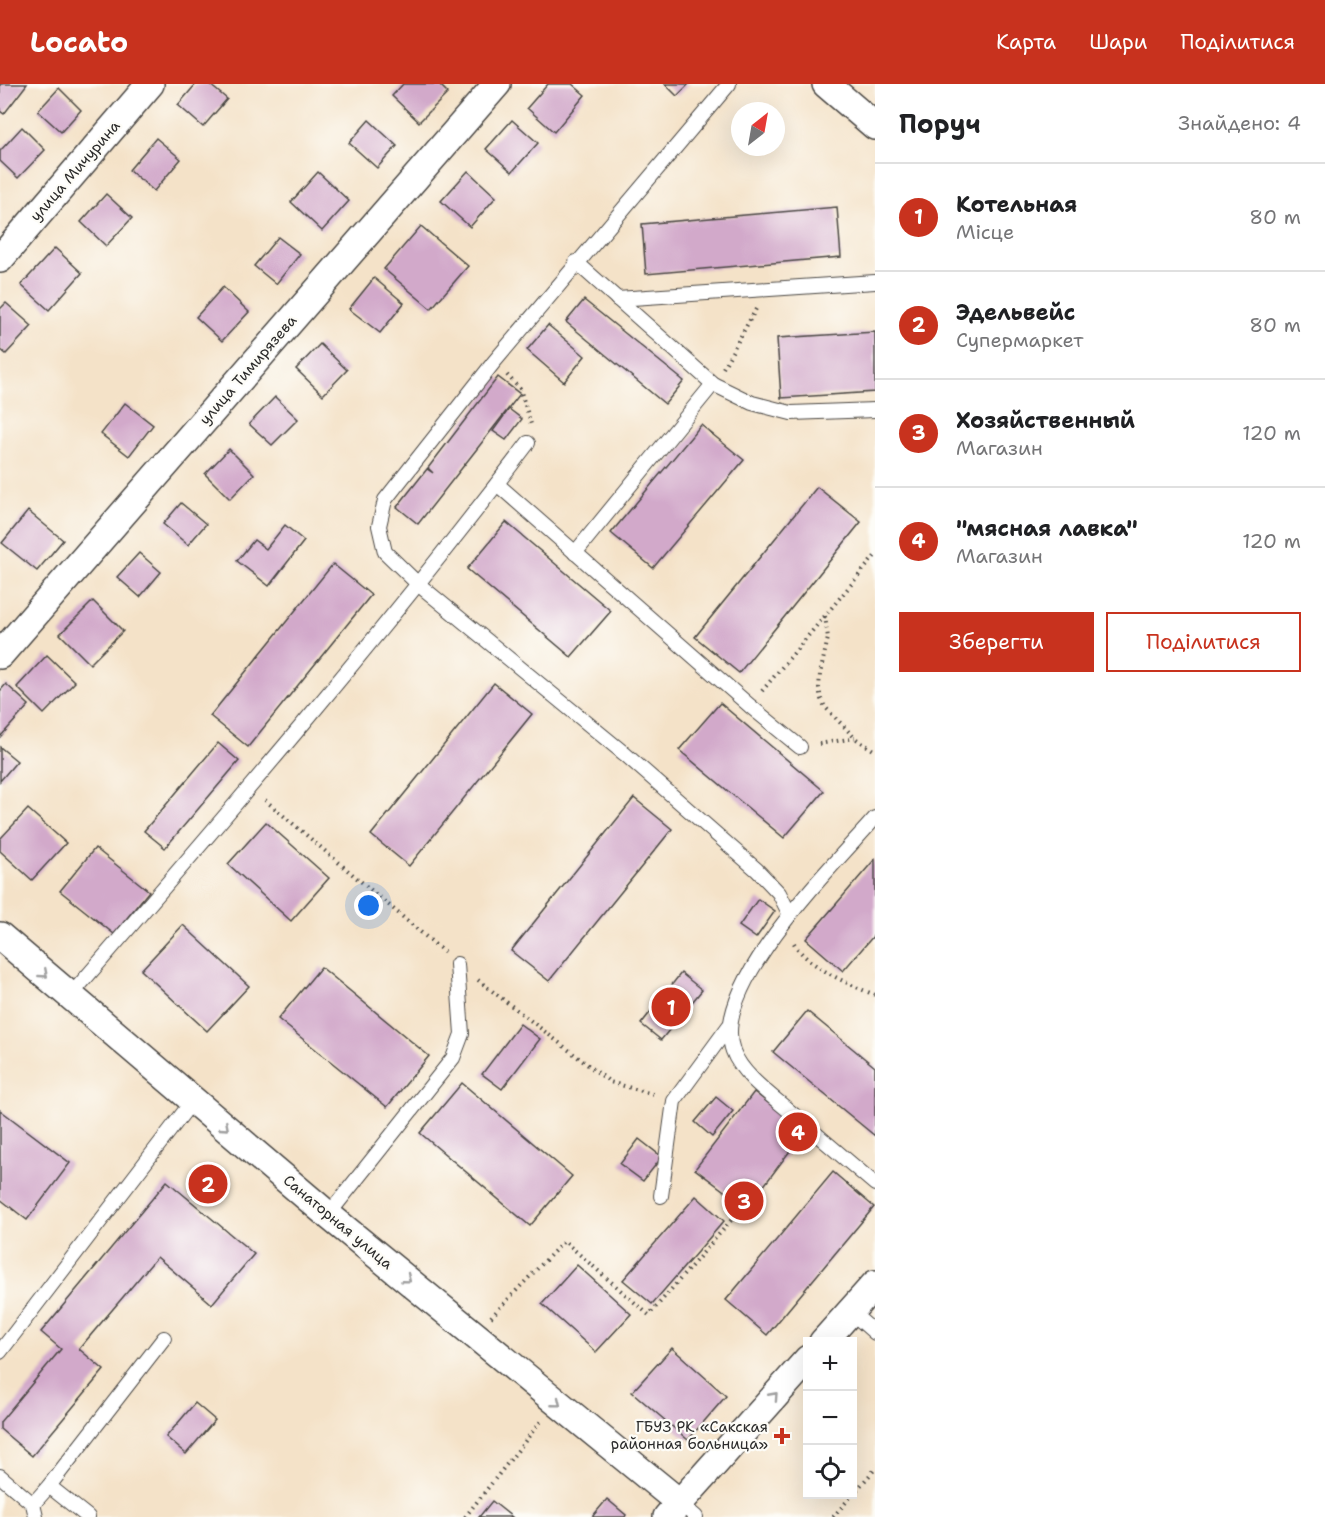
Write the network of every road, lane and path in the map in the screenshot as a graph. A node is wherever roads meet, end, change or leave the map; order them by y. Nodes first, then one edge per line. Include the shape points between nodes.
1 (150, 84) edge
2 (496, 84) edge
3 (729, 84) edge
4 (826, 84) edge
5 (875, 126) edge
6 (0, 259) edge
7 (576, 262) junction
8 (875, 282) edge
9 (767, 290) junction
10 (617, 299) junction
11 (494, 362) junction
12 (713, 384) junction
13 (875, 410) edge
14 (528, 443) joint
15 (497, 484) junction
16 (575, 553) junction
17 (875, 556) edge
18 (418, 584) junction
19 (825, 615) junction
20 (0, 655) edge
21 (750, 706) junction
22 (855, 738) junction
23 (800, 747) joint
24 (875, 751) edge
25 (250, 788) junction
26 (875, 819) edge
27 (790, 915) junction
28 (0, 936) edge
29 (457, 964) junction
30 (875, 995) edge
31 (70, 996) junction
32 (729, 1026) junction
33 (194, 1099) junction
34 (674, 1101) junction
35 (875, 1184) edge
36 (662, 1196) dead end
37 (328, 1215) junction
38 (734, 1217) dead end
39 (875, 1284) edge
40 (850, 1311) junction
41 (875, 1333) edge
42 (474, 1334) junction
43 (827, 1337) edge
44 (164, 1338) dead end
45 (0, 1352) edge
46 (803, 1364) edge
47 (556, 1402) junction
48 (875, 1469) edge
49 (0, 1476) edge
50 (50, 1486) junction
51 (34, 1510) edge
52 (681, 1512) edge
53 (88, 1517) edge
54 (465, 1517) edge
55 (833, 1517) edge

1 - 6 street, улица Мичурина
2 - 20 street, улица Тимирязева
3 - 7 lane
4 - 5 street
7 - 10 lane
7 - 11 lane
8 - 9 lane
9 - 10 lane
9 - 12 path
10 - 12 lane
11 - 14 path via 520,389 532,427
11 - 18 lane via 385,500 379,526 385,552
12 - 13 lane via 752,403 791,413
12 - 16 lane
14 - 15 lane
15 - 16 lane
15 - 18 lane
16 - 21 lane
17 - 19 path
18 - 25 lane
18 - 27 lane via 626,755 757,870 778,893
19 - 21 path
19 - 22 path via 828,638 820,674 821,699
21 - 23 lane
22 - 23 path
22 - 24 path
25 - 29 path
25 - 31 lane
26 - 27 lane
27 - 30 path via 790,937 796,948 841,980
27 - 32 lane via 756,962 736,999
28 -> 31 street, Санаторная улица
29 - 34 path via 610,1082
29 - 37 lane via 462,1034 453,1058
31 - 33 street, Санаторная улица
32 - 34 lane
32 - 35 lane via 733,1051 750,1078
33 -> 37 street, Санаторная улица
33 - 45 lane
34 - 36 lane
37 -> 42 street, Санаторная улица
38 - 42 path via 649,1315 564,1241
39 - 40 street
40 - 41 lane
40 - 43 street
42 - 47 street, Санаторная улица
44 - 50 lane
52 -> 46 street
47 -> 52 street, Санаторная улица
47 - 54 path
48 - 55 path
49 - 51 lane
50 - 51 lane
50 - 53 lane

